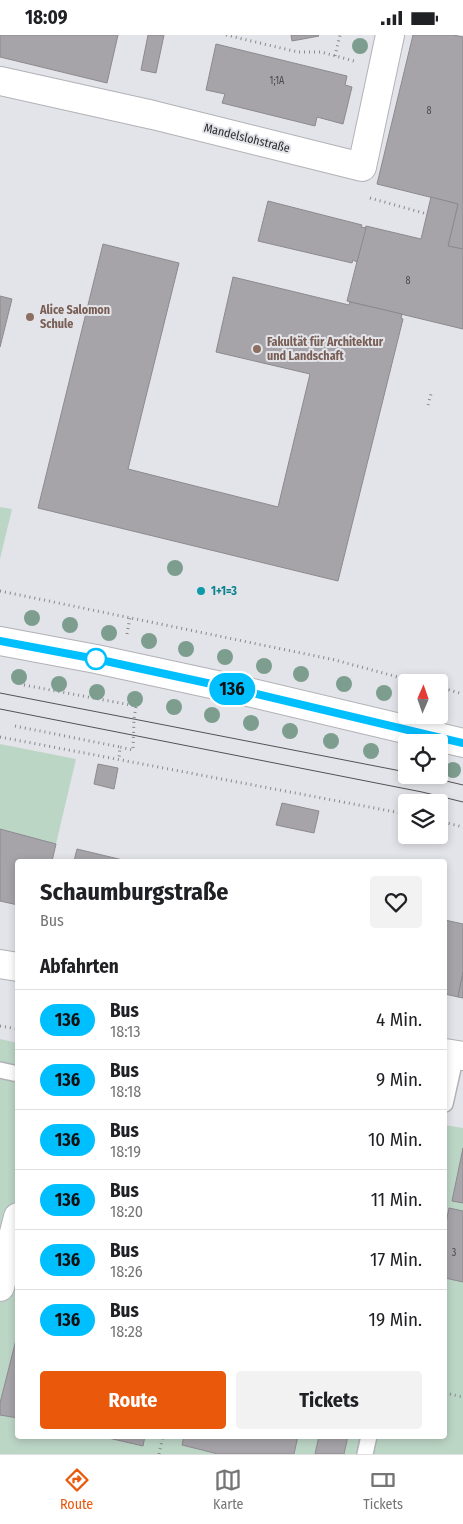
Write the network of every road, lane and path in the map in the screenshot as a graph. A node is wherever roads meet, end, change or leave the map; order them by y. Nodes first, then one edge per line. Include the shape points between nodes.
1 (226, 35) edge
2 (340, 35) edge
3 (390, 35) edge
4 (0, 81) edge
5 (432, 394) dead end
6 (428, 405) dead end
7 (0, 591) edge
8 (0, 641) edge
9 (398, 677) edge
10 (24, 685) dead end
11 (448, 690) edge
12 (463, 694) edge
13 (15, 726) dead end
14 (0, 737) edge
15 (463, 743) edge
16 (120, 747) junction
17 (119, 758) junction
18 (398, 812) edge
19 (448, 823) edge
20 (463, 827) edge
21 (0, 964) edge
22 (15, 966) edge
23 (0, 1026) edge
24 (15, 1028) edge
25 (455, 1055) edge
26 (0, 1070) edge
27 (15, 1073) edge
28 (447, 1094) edge
29 (15, 1229) edge
30 (0, 1287) edge
31 (447, 1393) edge
32 (463, 1397) edge
33 (162, 1439) edge
34 (368, 1439) edge
35 (159, 1454) edge
36 (365, 1454) edge

1 - 2 path via 298,52 335,56
3 - 4 street, Mandelslohstraße via 362,167
5 - 6 path
7 - 9 path via 335,660
8 - 15 street via 244,691
10 - 16 path via 136,706 133,750
11 - 12 path
13 - 16 path
14 - 17 path
16 - 17 path
17 - 18 path
19 - 20 path
21 - 22 street
23 - 24 path
25 - 28 lane
26 - 27 lane
29 - 30 street
31 - 32 path
33 - 35 path
34 - 36 lane

